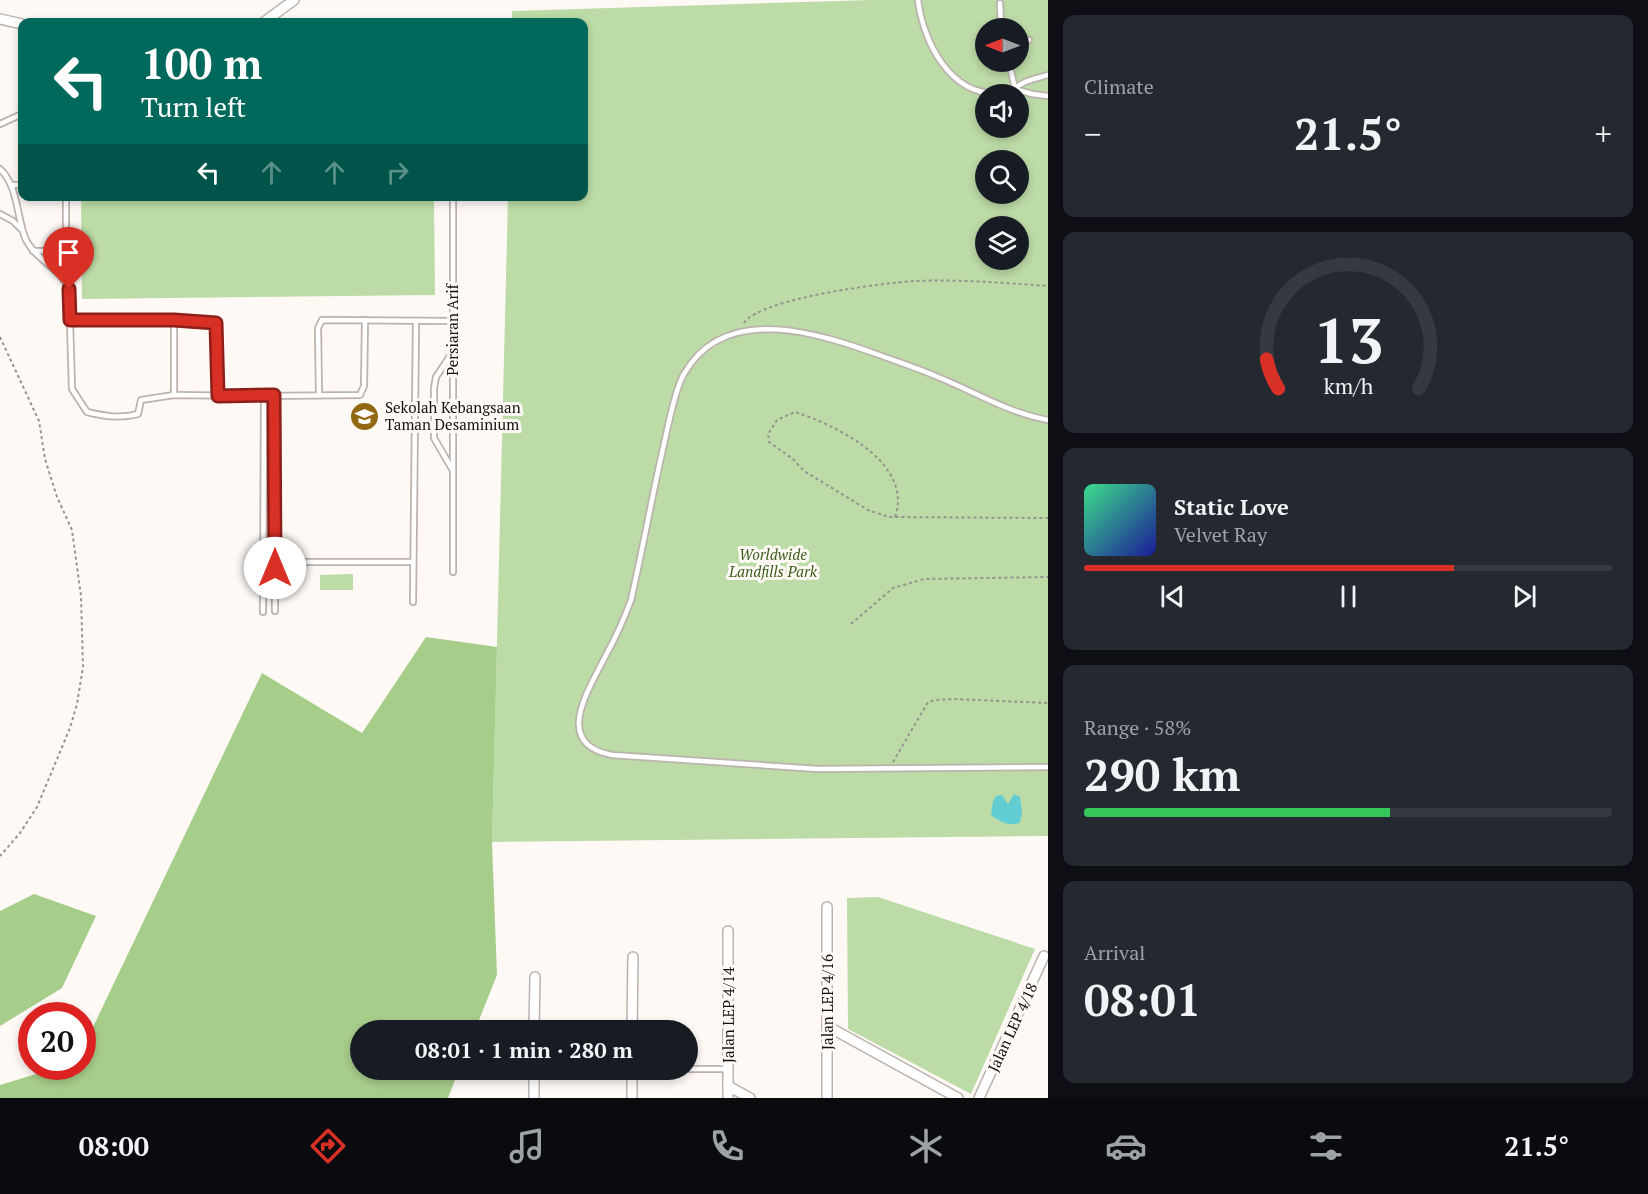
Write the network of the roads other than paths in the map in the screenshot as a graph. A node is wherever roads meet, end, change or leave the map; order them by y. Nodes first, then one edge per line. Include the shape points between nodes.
1 (294, 0) edge
2 (918, 0) edge
3 (1000, 3) dead end
4 (269, 18) edge
5 (1001, 18) edge
6 (0, 19) edge
7 (18, 23) edge
8 (1048, 75) edge
9 (1022, 84) edge
10 (975, 90) edge
11 (1029, 93) edge
12 (1048, 96) edge
13 (18, 116) edge
14 (0, 123) edge
15 (0, 170) edge
16 (12, 185) junction
17 (18, 185) edge
18 (66, 201) edge
19 (453, 201) edge
20 (0, 214) edge
21 (23, 231) junction
22 (33, 251) junction
23 (70, 320) junction
24 (174, 320) junction
25 (365, 320) junction
26 (416, 321) junction
27 (452, 321) junction
28 (452, 353) junction
29 (319, 394) junction
30 (174, 395) junction
31 (274, 395) junction
32 (218, 396) junction
33 (264, 396) junction
34 (1048, 420) edge
35 (453, 469) junction
36 (300, 562) dead end
37 (412, 562) junction
38 (453, 572) dead end
39 (413, 602) dead end
40 (275, 611) dead end
41 (263, 612) dead end
42 (1048, 768) edge
43 (827, 907) dead end
44 (728, 931) dead end
45 (1044, 956) dead end
46 (633, 957) dead end
47 (535, 977) dead end
48 (534, 1020) edge
49 (632, 1020) edge
50 (827, 1026) junction
51 (698, 1069) edge
52 (728, 1069) junction
53 (534, 1080) edge
54 (632, 1080) edge
55 (728, 1086) junction
56 (534, 1098) edge
57 (632, 1098) edge
58 (728, 1098) edge
59 (750, 1098) edge
60 (827, 1098) edge
61 (958, 1098) edge
62 (979, 1098) edge

1 - 4 street
2 - 10 lane via 928,39 947,71
3 - 5 lane
6 - 7 street
8 - 9 lane
11 - 12 lane
13 - 14 lane
15 - 16 lane
16 - 17 lane
16 - 21 lane
18 - 22 lane via 66,248
19 - 27 lane, Persiaran Arif
20 - 21 lane
21 - 22 lane
22 - 23 lane via 64,279 69,289
23 - 24 lane
23 - 30 lane via 72,389 87,412 130,416 138,414 141,400
24 - 30 lane
24 - 32 lane via 216,323
25 - 26 lane
25 - 29 lane via 364,386 360,395
25 - 29 lane via 322,320 318,328
26 - 27 lane
26 - 37 lane
27 - 28 lane, Persiaran Arif
28 - 35 lane, Persiaran Arif
28 - 35 lane via 436,376 434,438
29 - 31 lane
30 - 32 lane
31 - 33 lane
31 - 40 lane
32 - 33 lane
33 - 41 lane
34 - 42 lane via 1001,406 937,376 841,342 796,331 742,331 705,347 683,375 668,423 631,600 581,707 579,730 590,746 612,755 818,769
35 - 38 lane, Persiaran Arif
36 - 37 lane
37 - 39 lane
43 - 50 street, Jalan LEP 4/16
44 - 52 street, Jalan LEP 4/14
45 - 62 street, Jalan LEP 4/18
46 - 49 street
47 - 48 street
50 - 60 street, Jalan LEP 4/16
50 - 61 street
51 - 52 lane
52 - 55 street, Jalan LEP 4/14
53 - 56 street
54 - 57 street
55 - 58 street, Jalan LEP 4/14
55 - 59 street

